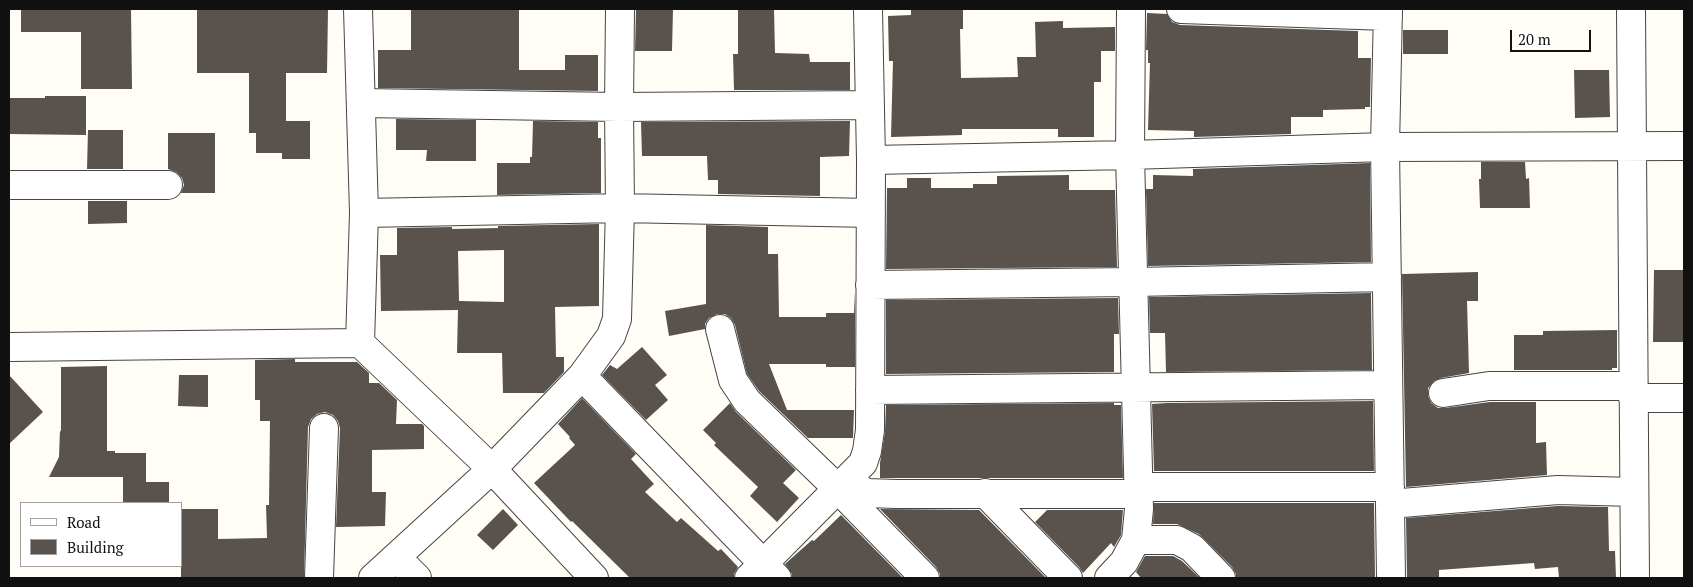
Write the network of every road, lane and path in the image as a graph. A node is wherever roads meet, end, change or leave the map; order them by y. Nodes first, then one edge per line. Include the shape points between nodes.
1 (358, 9) edge
2 (620, 9) edge
3 (868, 9) edge
4 (1130, 9) edge
5 (1181, 9) edge
6 (1631, 9) edge
7 (1388, 12) edge
8 (362, 103) junction
9 (870, 105) junction
10 (619, 107) junction
11 (1684, 146) edge
12 (1385, 147) junction
13 (1631, 147) junction
14 (1130, 155) junction
15 (871, 160) junction
16 (9, 185) edge
17 (168, 185) dead end
18 (620, 208) junction
19 (364, 213) junction
20 (871, 213) junction
21 (1387, 277) junction
22 (1133, 282) junction
23 (870, 285) junction
24 (720, 329) dead end
25 (360, 343) junction
26 (9, 347) edge
27 (582, 376) junction
28 (1388, 385) junction
29 (1136, 386) junction
30 (870, 390) junction
31 (1633, 392) junction
32 (1443, 393) dead end
33 (1684, 398) edge
34 (324, 428) dead end
35 (492, 470) junction
36 (841, 485) junction
37 (1139, 491) junction
38 (1634, 492) junction
39 (985, 493) junction
40 (1390, 496) junction
41 (1136, 540) junction
42 (397, 558) junction
43 (763, 574) edge
44 (319, 578) edge
45 (373, 578) edge
46 (416, 578) edge
47 (594, 578) edge
48 (925, 578) edge
49 (1068, 578) edge
50 (1109, 578) edge
51 (1220, 578) edge
52 (1391, 578) edge
53 (1635, 578) edge

1 - 8 street
2 - 10 street
3 - 9 street
4 - 14 street
5 - 7 street
6 - 13 street
7 - 12 street
8 - 10 street
8 - 19 street
9 - 10 street
9 - 15 street
10 - 18 street
11 - 13 street
12 - 13 street
12 - 14 street
12 - 21 street
13 - 31 street
14 - 15 street
14 - 22 street
15 - 20 street
16 - 17 street
18 - 19 street
18 - 20 street
18 - 27 street via 617,319 611,336
19 - 25 street
20 - 23 street
21 - 22 street
21 - 28 street
22 - 23 street
22 - 29 street
23 - 30 street
24 - 36 street via 733,380 747,401
25 - 26 street
25 - 35 street
27 - 35 street
27 - 43 street
28 - 29 street
28 - 40 street
29 - 30 street
29 - 37 street
30 - 36 street via 867,451 863,463
31 - 32 street via 1489,386
31 - 33 street
31 - 38 street
34 - 44 street
35 - 42 street
35 - 47 street
36 - 39 street via 866,493
36 - 43 street
36 - 48 street
37 - 39 street
37 - 40 street
37 - 41 street
38 - 40 street via 1558,490
38 - 53 street
39 - 49 street
40 - 52 street
41 - 50 street via 1124,562
41 - 51 street via 1177,540 1192,548
42 - 45 street
42 - 46 street

